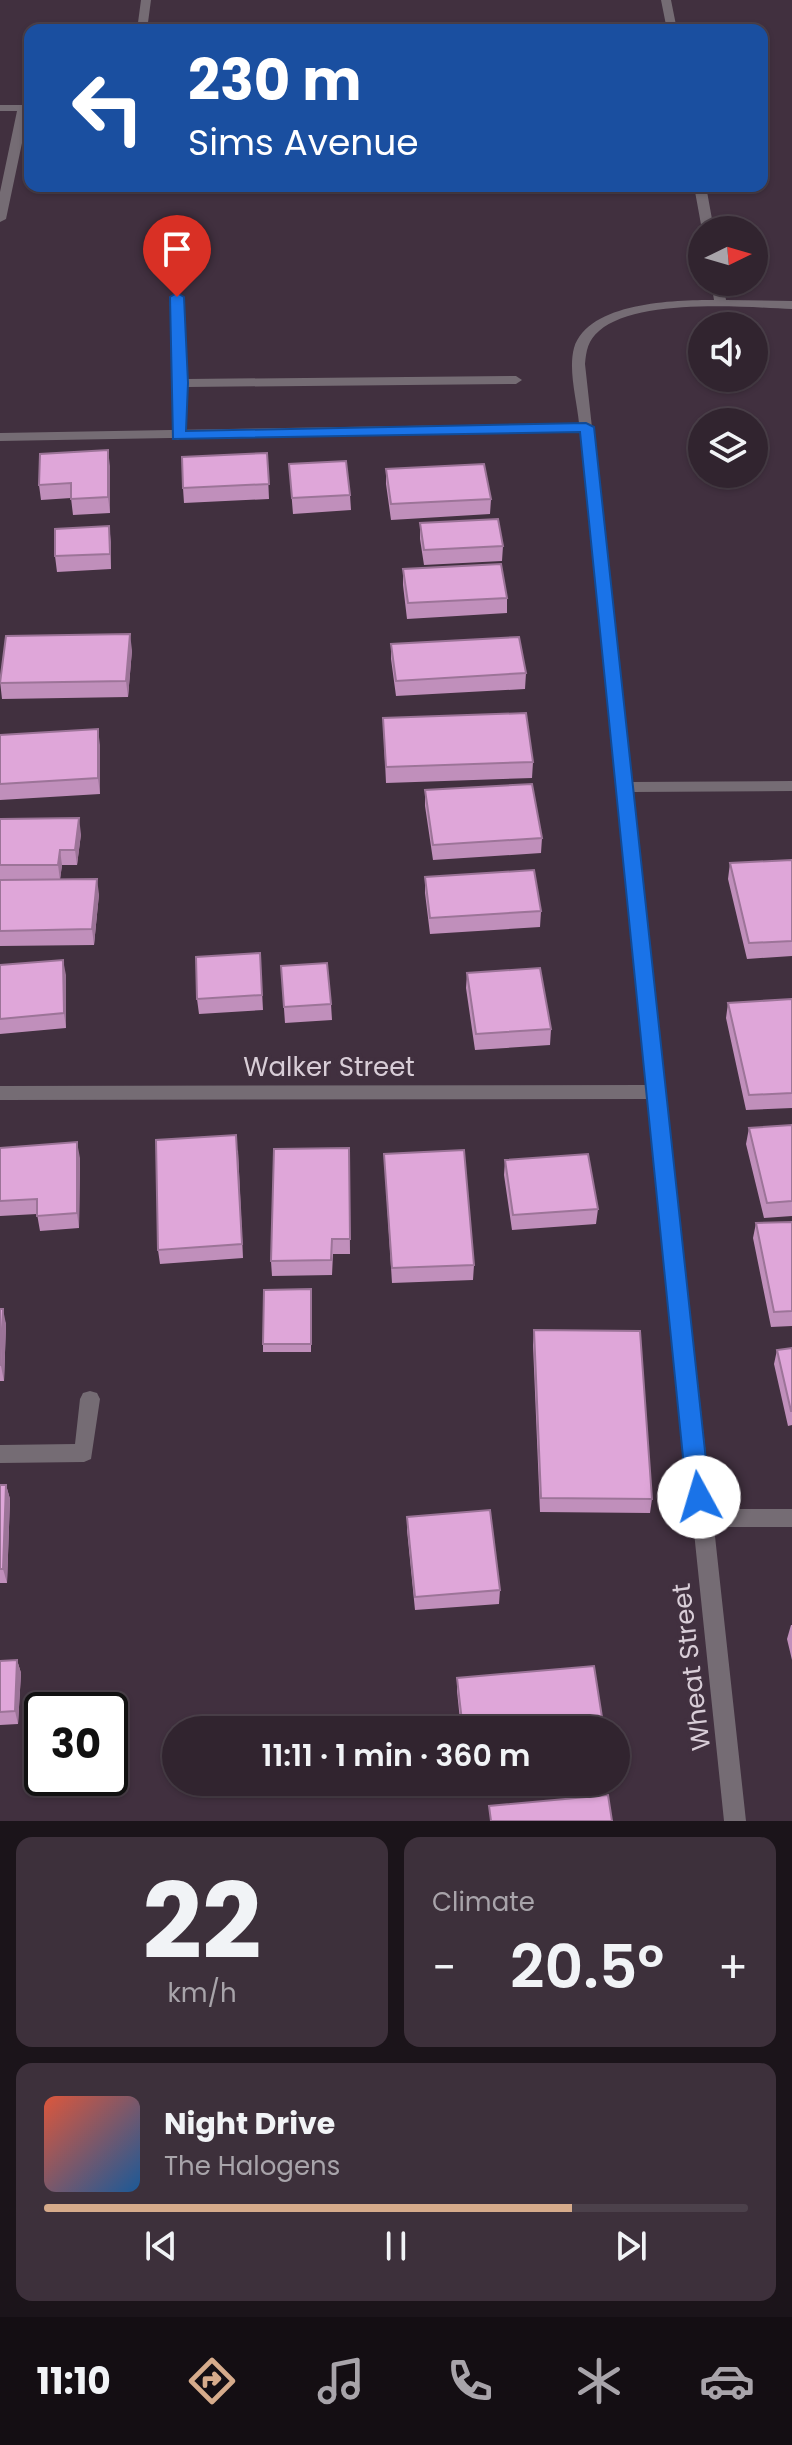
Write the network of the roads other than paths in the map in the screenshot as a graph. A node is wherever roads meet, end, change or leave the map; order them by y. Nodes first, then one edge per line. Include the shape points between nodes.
1 (146, 0) edge
2 (666, 0) edge
3 (143, 24) edge
4 (671, 24) edge
5 (0, 108) edge
6 (24, 108) edge
7 (24, 117) edge
8 (701, 192) edge
9 (705, 216) edge
10 (0, 219) edge
11 (719, 296) edge
12 (177, 297) dead end
13 (721, 305) junction
14 (792, 305) edge
15 (516, 380) dead end
16 (181, 383) junction
17 (586, 427) junction
18 (178, 436) junction
19 (0, 437) edge
20 (792, 786) edge
21 (624, 787) junction
22 (658, 1092) junction
23 (0, 1093) edge
24 (90, 1399) dead end
25 (0, 1454) edge
26 (701, 1518) junction
27 (792, 1518) edge
28 (735, 1821) edge

1 - 3 street
2 - 4 street
5 - 6 street
7 - 10 street
8 - 9 street
11 - 13 street
12 - 16 street
13 - 14 street, Wheat Street
13 - 17 street, Wheat Street via 646,308 598,325 581,347 579,364
15 - 16 street
16 - 18 street
17 - 18 street
17 - 21 street, Wheat Street
18 - 19 street
20 - 21 street
21 - 22 street, Wheat Street
22 - 23 street, Walker Street
22 - 26 street, Wheat Street
24 - 25 street via 84,1453
26 - 27 street
26 - 28 street, Wheat Street

